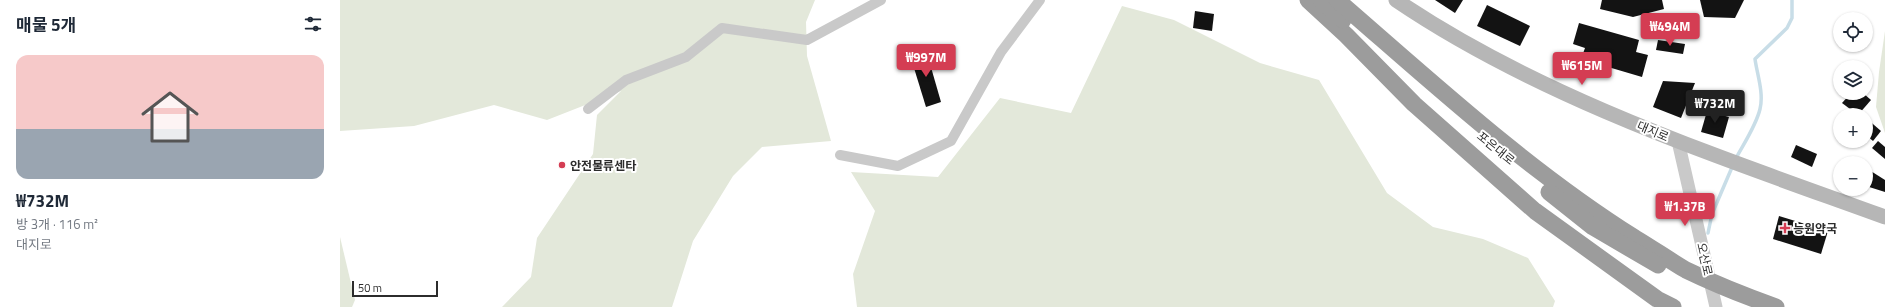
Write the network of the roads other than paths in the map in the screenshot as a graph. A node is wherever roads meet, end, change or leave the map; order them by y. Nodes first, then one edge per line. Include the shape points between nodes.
1 (881, 0) edge
2 (1040, 0) edge
3 (1308, 0) edge
4 (1396, 0) edge
5 (1400, 0) edge
6 (1328, 2) edge
7 (1430, 23) junction
8 (1346, 35) junction
9 (588, 109) dead end
10 (1678, 141) junction
11 (840, 155) dead end
12 (1885, 217) edge
13 (1741, 301) edge
14 (1673, 307) edge
15 (1716, 307) edge
16 (1776, 307) edge

1 - 9 street via 807,40 722,28 686,57 626,80
2 - 11 street via 1001,52 951,141 898,166
3 - 8 highway
4 - 7 main road, 대지로
5 - 7 street, 대지로
6 - 8 highway
6 - 13 highway, 포은대로 via 1543,175 1684,274
7 - 10 main road, 대지로 via 1547,86
8 - 14 highway via 1414,104 1535,211 1657,299
10 - 12 main road, 대지로
10 - 15 street, 오산로
13 - 16 highway

